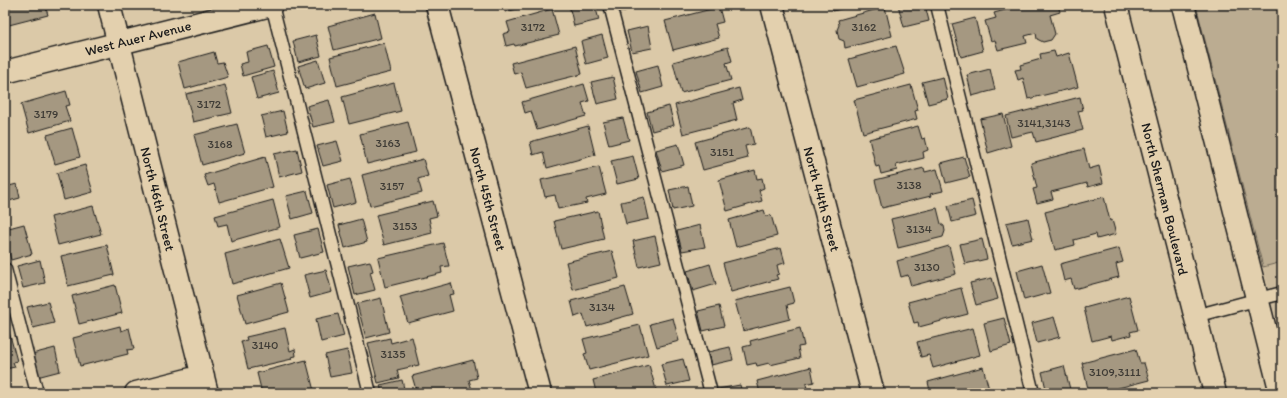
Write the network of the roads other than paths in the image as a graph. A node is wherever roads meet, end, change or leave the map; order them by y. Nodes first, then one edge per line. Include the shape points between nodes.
1 (109, 5) edge
2 (272, 5) edge
3 (437, 5) edge
4 (610, 5) edge
5 (772, 5) edge
6 (937, 5) edge
7 (1116, 5) edge
8 (1183, 5) edge
9 (119, 43) junction
10 (5, 72) edge
11 (5, 270) edge
12 (1282, 293) edge
13 (1257, 299) junction
14 (1195, 316) junction
15 (205, 385) edge
16 (1281, 390) edge
17 (37, 393) edge
18 (136, 393) edge
19 (370, 393) edge
20 (540, 393) edge
21 (710, 393) edge
22 (873, 393) edge
23 (1033, 393) edge
24 (1215, 393) edge

1 - 9 street, North 46th Street
2 - 9 street, West Auer Avenue
2 - 19 lane
3 - 20 street, North 45th Street
4 - 21 lane
5 - 22 street, North 44th Street
6 - 23 lane
7 - 14 street, North Sherman Boulevard
8 - 13 street
9 - 10 street, West Auer Avenue
9 - 15 street, North 46th Street
11 - 17 lane
12 - 13 lane
13 - 14 lane
13 - 16 street
14 - 24 street, North Sherman Boulevard
15 - 18 street

